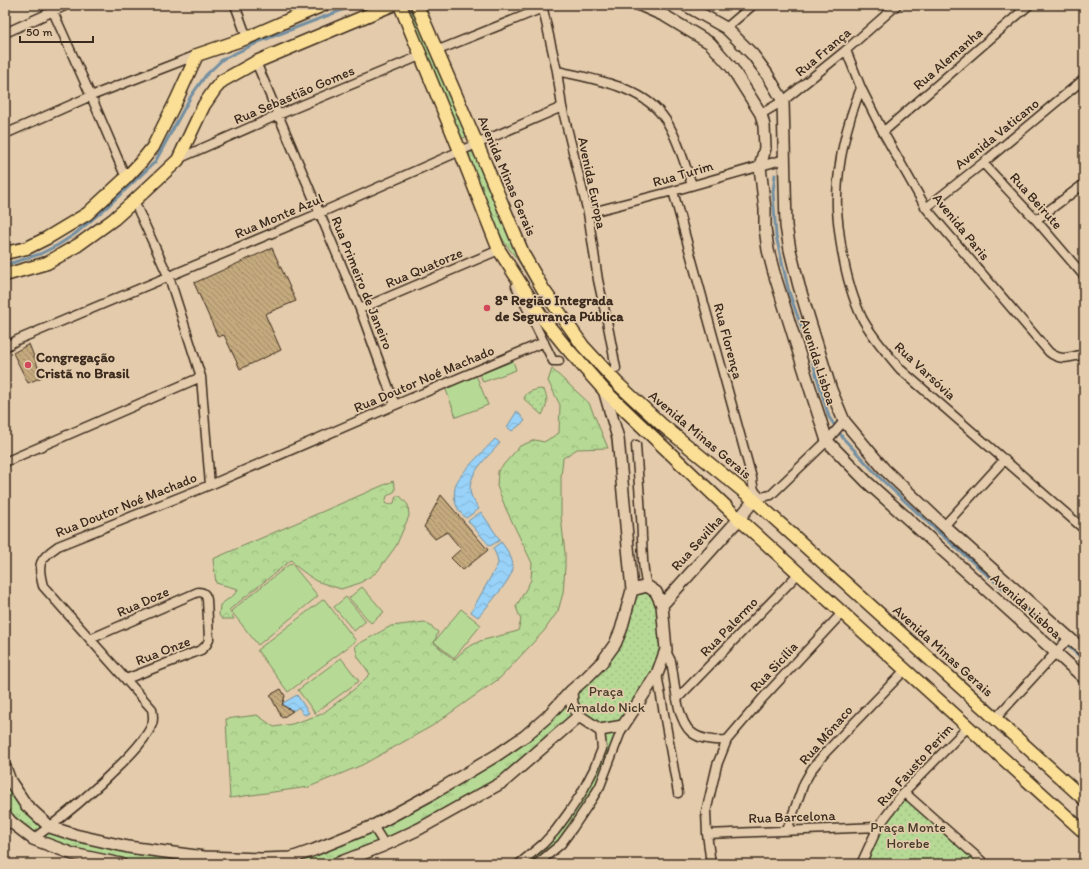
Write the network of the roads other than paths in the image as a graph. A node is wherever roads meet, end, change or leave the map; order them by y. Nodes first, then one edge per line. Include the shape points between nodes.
1 (68, 5) edge
2 (234, 5) edge
3 (323, 5) edge
4 (392, 5) edge
5 (400, 5) edge
6 (417, 5) edge
7 (640, 5) edge
8 (685, 5) edge
9 (753, 5) edge
10 (897, 5) edge
11 (1029, 5) edge
12 (542, 6) edge
13 (51, 8) edge
14 (726, 28) junction
15 (5, 32) edge
16 (247, 38) junction
17 (846, 50) junction
18 (436, 51) junction
19 (197, 56) junction
20 (420, 56) junction
21 (256, 62) junction
22 (557, 71) junction
23 (1084, 79) edge
24 (861, 88) junction
25 (91, 96) junction
26 (783, 101) junction
27 (562, 107) junction
28 (761, 114) junction
29 (278, 115) junction
30 (883, 132) junction
31 (5, 134) edge
32 (478, 144) junction
33 (460, 151) junction
34 (785, 159) junction
35 (178, 160) junction
36 (983, 163) junction
37 (760, 166) junction
38 (126, 178) junction
39 (1084, 184) edge
40 (692, 185) junction
41 (673, 191) junction
42 (134, 201) junction
43 (926, 208) junction
44 (320, 213) junction
45 (588, 214) junction
46 (1036, 220) junction
47 (500, 252) junction
48 (5, 253) edge
49 (5, 275) edge
50 (168, 276) junction
51 (1084, 276) edge
52 (360, 309) junction
53 (544, 342) junction
54 (5, 347) edge
55 (1084, 354) edge
56 (554, 364) dead end
57 (616, 368) dead end
58 (201, 377) junction
59 (604, 390) junction
60 (395, 405) junction
61 (844, 421) junction
62 (828, 441) junction
63 (636, 445) dead end
64 (1005, 459) junction
65 (5, 462) edge
66 (210, 485) junction
67 (756, 498) junction
68 (739, 519) junction
69 (944, 526) junction
70 (1084, 529) edge
71 (799, 573) junction
72 (647, 586) junction
73 (632, 590) junction
74 (206, 595) joint
75 (662, 605) junction
76 (842, 613) junction
77 (1069, 638) junction
78 (90, 639) junction
79 (666, 650) junction
80 (1084, 651) edge
81 (1056, 652) junction
82 (905, 670) junction
83 (657, 674) junction
84 (1084, 678) edge
85 (126, 679) junction
86 (570, 691) junction
87 (677, 699) junction
88 (579, 716) junction
89 (996, 718) junction
90 (623, 726) junction
91 (968, 727) junction
92 (600, 730) junction
93 (727, 740) junction
94 (5, 770) edge
95 (904, 792) junction
96 (678, 793) dead end
97 (1084, 799) edge
98 (5, 815) edge
99 (372, 826) junction
100 (878, 826) junction
101 (50, 827) junction
102 (787, 830) junction
103 (1084, 832) edge
104 (707, 834) junction
105 (33, 839) junction
106 (385, 845) junction
107 (217, 861) edge
108 (272, 861) edge
109 (292, 861) edge
110 (121, 864) edge
111 (336, 864) edge
112 (518, 864) edge
113 (537, 864) edge
114 (711, 864) edge
115 (860, 864) edge
116 (985, 864) edge

1 - 13 street
2 - 16 street
3 - 16 main road
4 - 21 main road
5 - 20 main road
6 - 18 main road, Avenida Minas Gerais
7 - 28 street, Avenida Lisboa via 665,16 710,44 732,68
8 - 14 street, Avenida Lisboa
9 - 14 street
10 - 17 street, Rua França
11 - 30 street, Rua Alemanha
12 - 18 street
12 - 22 street, Avenida Europa
13 - 15 street
13 - 25 street
14 - 26 street, Avenida Lisboa via 767,74
16 - 19 main road
17 - 24 street, Avenida Paris
17 - 26 street, Rua França
18 - 32 main road, Avenida Minas Gerais
19 - 25 street
19 - 38 main road via 153,147
20 - 29 street, Rua Sebastião Gomes
20 - 33 main road
21 - 29 street, Rua Primeiro de Janeiro
21 - 35 main road via 230,76 215,89 204,105
22 - 27 street, Avenida Europa
22 - 40 street via 615,85 637,94 653,106 670,128
23 - 36 street, Avenida Vaticano
24 - 30 street, Avenida Paris
24 - 64 street, Rua Varsóvia via 845,135 837,197 844,267 854,299 863,319 900,368
25 - 31 street
25 - 38 street
26 - 28 street, Rua França
26 - 34 street, Avenida Lisboa
27 - 32 street, Rua Monte Azul
27 - 45 street, Avenida Europa
28 - 37 street, Avenida Lisboa via 764,148
29 - 35 street, Rua Sebastião Gomes
29 - 44 street, Rua Primeiro de Janeiro
30 - 43 street, Avenida Paris
32 - 33 street, Rua Monte Azul
32 - 67 main road, Avenida Minas Gerais via 524,256 543,289 583,346 618,384 661,424
33 - 44 street, Rua Monte Azul
33 - 47 main road
34 - 37 street, Rua Turim
34 - 61 street, Avenida Lisboa via 784,190 790,250 826,375
35 - 42 main road
36 - 43 street, Avenida Vaticano
36 - 46 street, Rua Beirute
37 - 40 street, Rua Turim
37 - 62 street, Avenida Lisboa via 768,250 802,366
38 - 48 main road via 87,214 27,248
39 - 46 street
40 - 41 street, Rua Turim
41 - 45 street, Rua Turim
41 - 67 street, Rua Florença
42 - 49 main road via 78,245 48,263
42 - 50 street
43 - 55 street, Avenida Paris via 1049,352 1065,358
44 - 50 street, Rua Monte Azul
44 - 52 street, Rua Primeiro de Janeiro
45 - 57 street, Avenida Europa
46 - 51 street, Rua Beirute
47 - 52 street, Rua Quatorze
47 - 53 street
47 - 59 main road via 544,320
50 - 54 street, Rua Monte Azul
50 - 58 street
52 - 60 street, Rua Primeiro de Janeiro
53 - 56 street
53 - 60 street, Rua Doutor Noé Machado
58 - 65 street
58 - 66 street
59 - 68 main road
59 - 73 street via 618,438
60 - 66 street, Rua Doutor Noé Machado
61 - 62 street
61 - 69 street, Avenida Lisboa via 884,469
62 - 67 street via 771,495
62 - 81 street, Avenida Lisboa via 867,482
63 - 72 street via 644,577
64 - 69 street
64 - 70 street, Rua Varsóvia
66 - 78 street, Rua Doutor Noé Machado via 58,546 41,560 40,577 43,586
67 - 68 street, Rua Sevilha
67 - 89 main road, Avenida Minas Gerais
68 - 71 main road
68 - 75 street, Rua Sevilha
69 - 77 street, Avenida Lisboa
71 - 76 main road
71 - 87 street, Rua Palermo
72 - 73 street
72 - 75 street via 656,592
73 - 86 street via 615,644 602,662
74 - 78 street, Rua Doze via 198,592
74 - 85 street, Rua Onze via 209,639 206,646
75 - 79 street
76 - 82 main road
76 - 93 street, Rua Sicília
77 - 80 street, Avenida Lisboa
77 - 81 street
78 - 85 street, Rua Doutor Noé Machado
79 - 83 street
79 - 87 street
81 - 84 street, Avenida Lisboa
81 - 89 street
82 - 91 main road
82 - 102 street, Rua Mônaco via 812,769 804,783
83 - 90 street
83 - 96 street
85 - 101 street, Rua Doutor Noé Machado via 152,709 152,725 136,748 98,787
86 - 88 street via 572,704
86 - 99 street via 525,736 432,794
87 - 93 street via 683,720 691,732 696,736 718,741
88 - 92 street
88 - 106 street via 503,782
89 - 97 main road, Avenida Minas Gerais
90 - 92 street
90 - 113 street via 600,786 592,799 561,844
91 - 95 street, Rua Fausto Perim
91 - 103 main road
92 - 112 street via 602,749 581,794 555,831
93 - 104 street, Rua Sicília via 717,765 706,812
94 - 101 street via 26,805
95 - 100 street, Rua Fausto Perim
95 - 116 street
98 - 105 street via 10,822
99 - 106 street
99 - 109 street
100 - 102 street, Rua Barcelona
100 - 115 street, Rua Fausto Perim
101 - 105 street, Rua Doutor Noé Machado
101 - 107 street via 128,847
102 - 104 street, Rua Barcelona
104 - 114 street, Rua Sicília
105 - 110 street via 74,854
106 - 111 street
107 - 108 street
108 - 109 street

